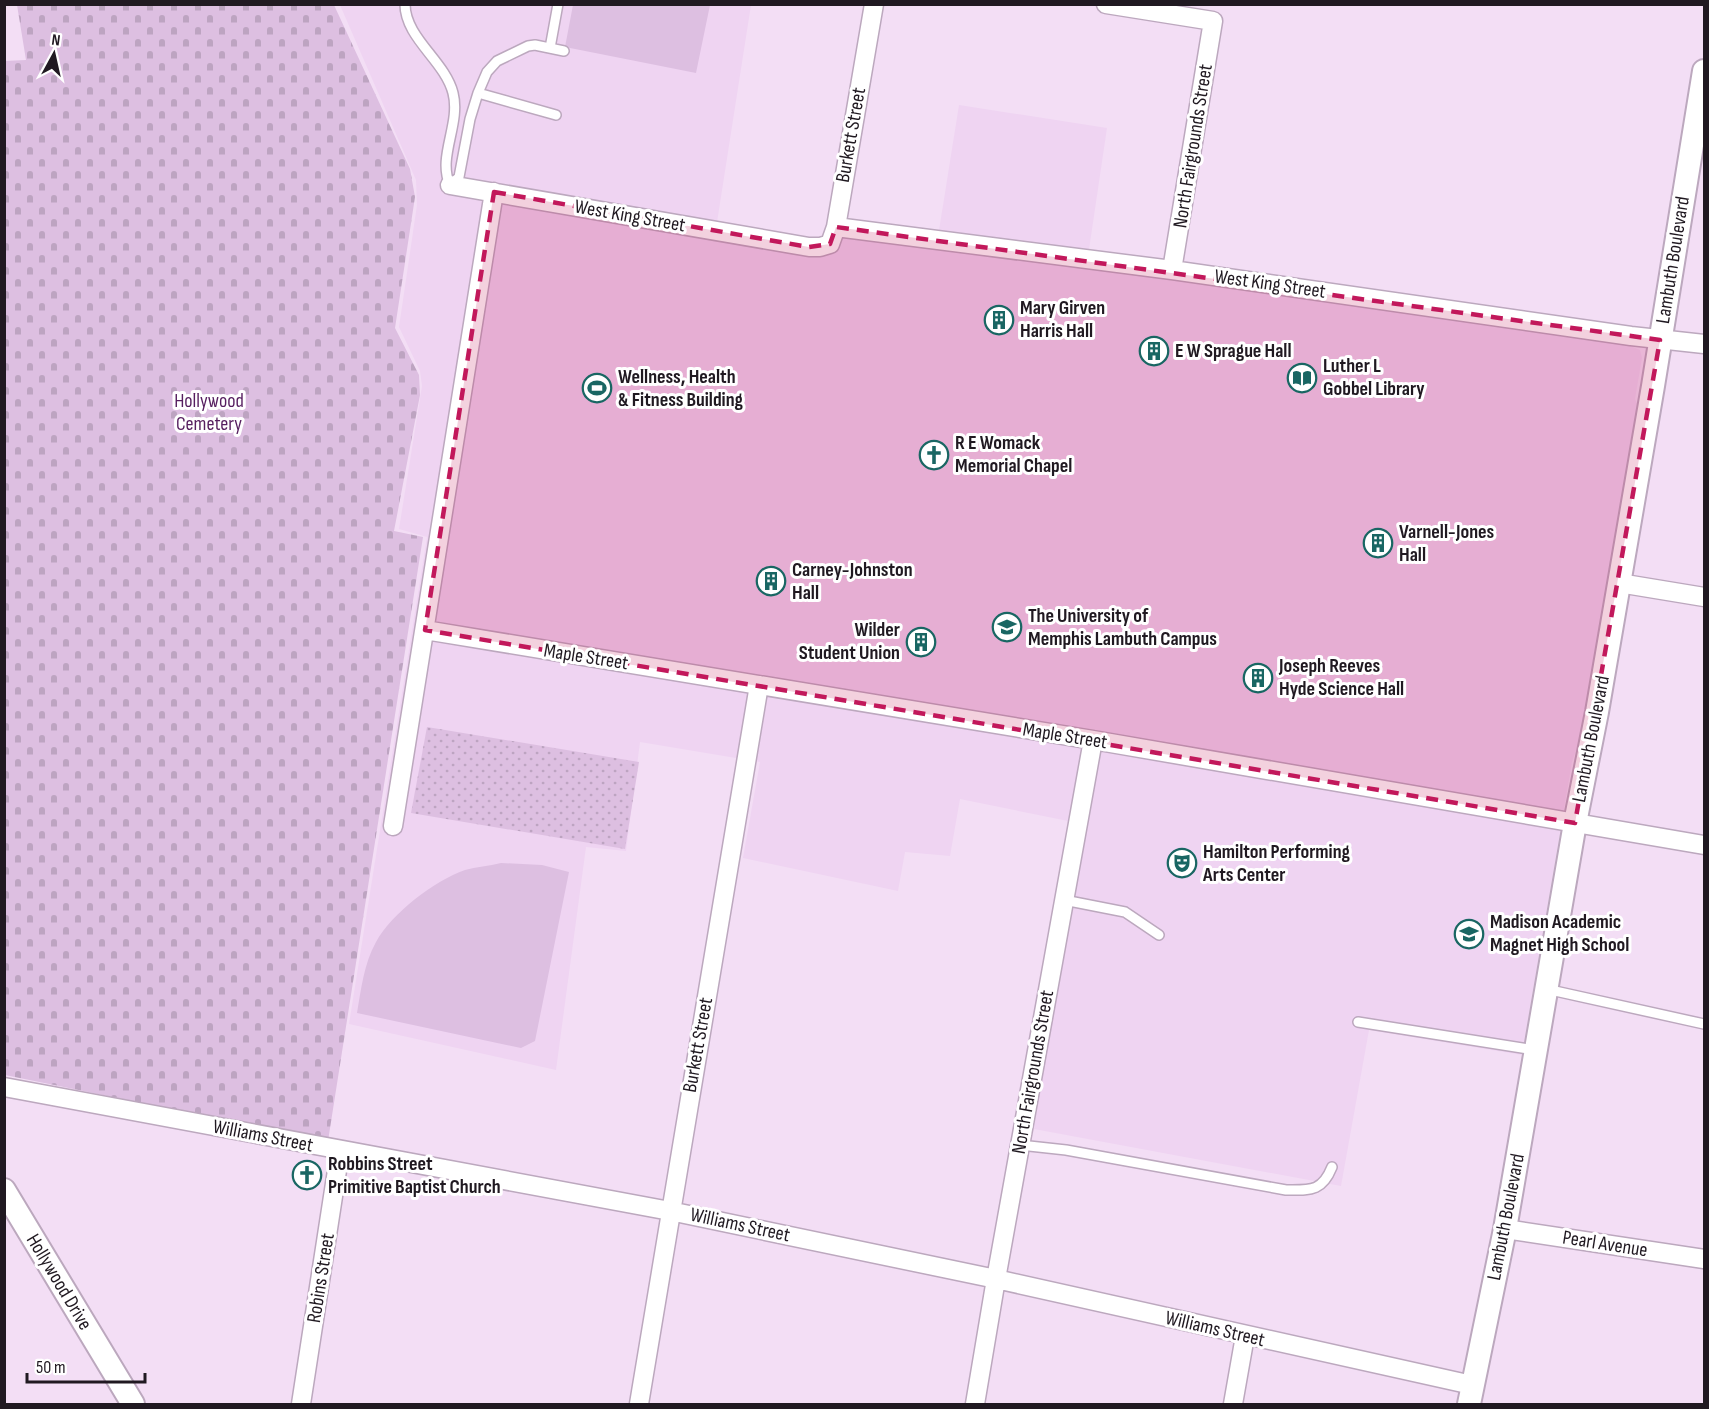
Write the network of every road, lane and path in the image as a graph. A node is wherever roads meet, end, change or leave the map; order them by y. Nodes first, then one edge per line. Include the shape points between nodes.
1 (405, 4) edge
2 (558, 4) edge
3 (874, 4) edge
4 (1106, 4) edge
5 (550, 48) junction
6 (564, 51) dead end
7 (1704, 71) edge
8 (478, 93) junction
9 (1702, 94) edge
10 (556, 115) dead end
11 (453, 120) junction
12 (470, 123) junction
13 (450, 185) junction
14 (494, 192) junction
15 (836, 227) junction
16 (1172, 270) junction
17 (1660, 340) junction
18 (1704, 344) edge
19 (1619, 583) junction
20 (1704, 597) edge
21 (425, 630) junction
22 (759, 685) junction
23 (1093, 740) junction
24 (1575, 823) junction
25 (393, 826) dead end
26 (1704, 845) edge
27 (1064, 900) junction
28 (1159, 935) dead end
29 (1546, 989) junction
30 (1358, 1022) dead end
31 (1704, 1024) edge
32 (1535, 1050) junction
33 (4, 1087) edge
34 (1020, 1145) junction
35 (340, 1151) junction
36 (1332, 1167) dead end
37 (4, 1190) edge
38 (670, 1211) junction
39 (1505, 1229) junction
40 (1704, 1259) edge
41 (996, 1279) junction
42 (1245, 1336) junction
43 (1470, 1395) edge
44 (133, 1404) edge
45 (302, 1404) edge
46 (639, 1404) edge
47 (975, 1404) edge
48 (1233, 1404) edge

1 - 11 lane via 408,22 453,91
2 - 5 lane
3 - 15 street, Burkett Street
4 - 16 street, North Fairgrounds Street via 1213,21
5 - 6 lane
5 - 8 lane via 528,46 497,61
7 - 9 street, Lambuth Boulevard
8 - 10 lane
8 - 12 lane
9 - 17 street, Lambuth Boulevard
11 - 12 lane
11 - 13 lane via 445,174
12 - 13 lane via 459,177
13 - 14 street, West King Street
14 - 15 street, West King Street via 809,247 830,243
14 - 21 street
15 - 16 street, West King Street
16 - 17 street, West King Street
17 - 18 street, West King Street
17 - 19 street, Lambuth Boulevard
19 - 20 street
19 - 24 street, Lambuth Boulevard
21 - 22 street, Maple Street
21 - 25 street
22 - 23 street, Maple Street
22 - 38 street, Burkett Street
23 - 24 street, Maple Street
23 - 27 street, North Fairgrounds Street
24 - 26 street, Maple Street
24 - 29 street, Lambuth Boulevard
27 - 28 lane via 1125,912
27 - 34 street, North Fairgrounds Street
29 - 31 lane
29 - 32 street, Lambuth Boulevard
30 - 32 lane
32 - 39 street, Lambuth Boulevard
33 - 35 street, Williams Street
34 - 36 lane via 1286,1190 1313,1190 1327,1180
34 - 41 street, North Fairgrounds Street
35 - 38 street, Williams Street
35 - 45 street, Robins Street
37 - 44 street, Hollywood Drive
38 - 41 street, Williams Street
38 - 46 street, Burkett Street
39 - 40 street, Pearl Avenue
39 - 43 street, Lambuth Boulevard
41 - 42 street, Williams Street
41 - 47 street, North Fairgrounds Street
42 - 43 street, Williams Street
42 - 48 street

